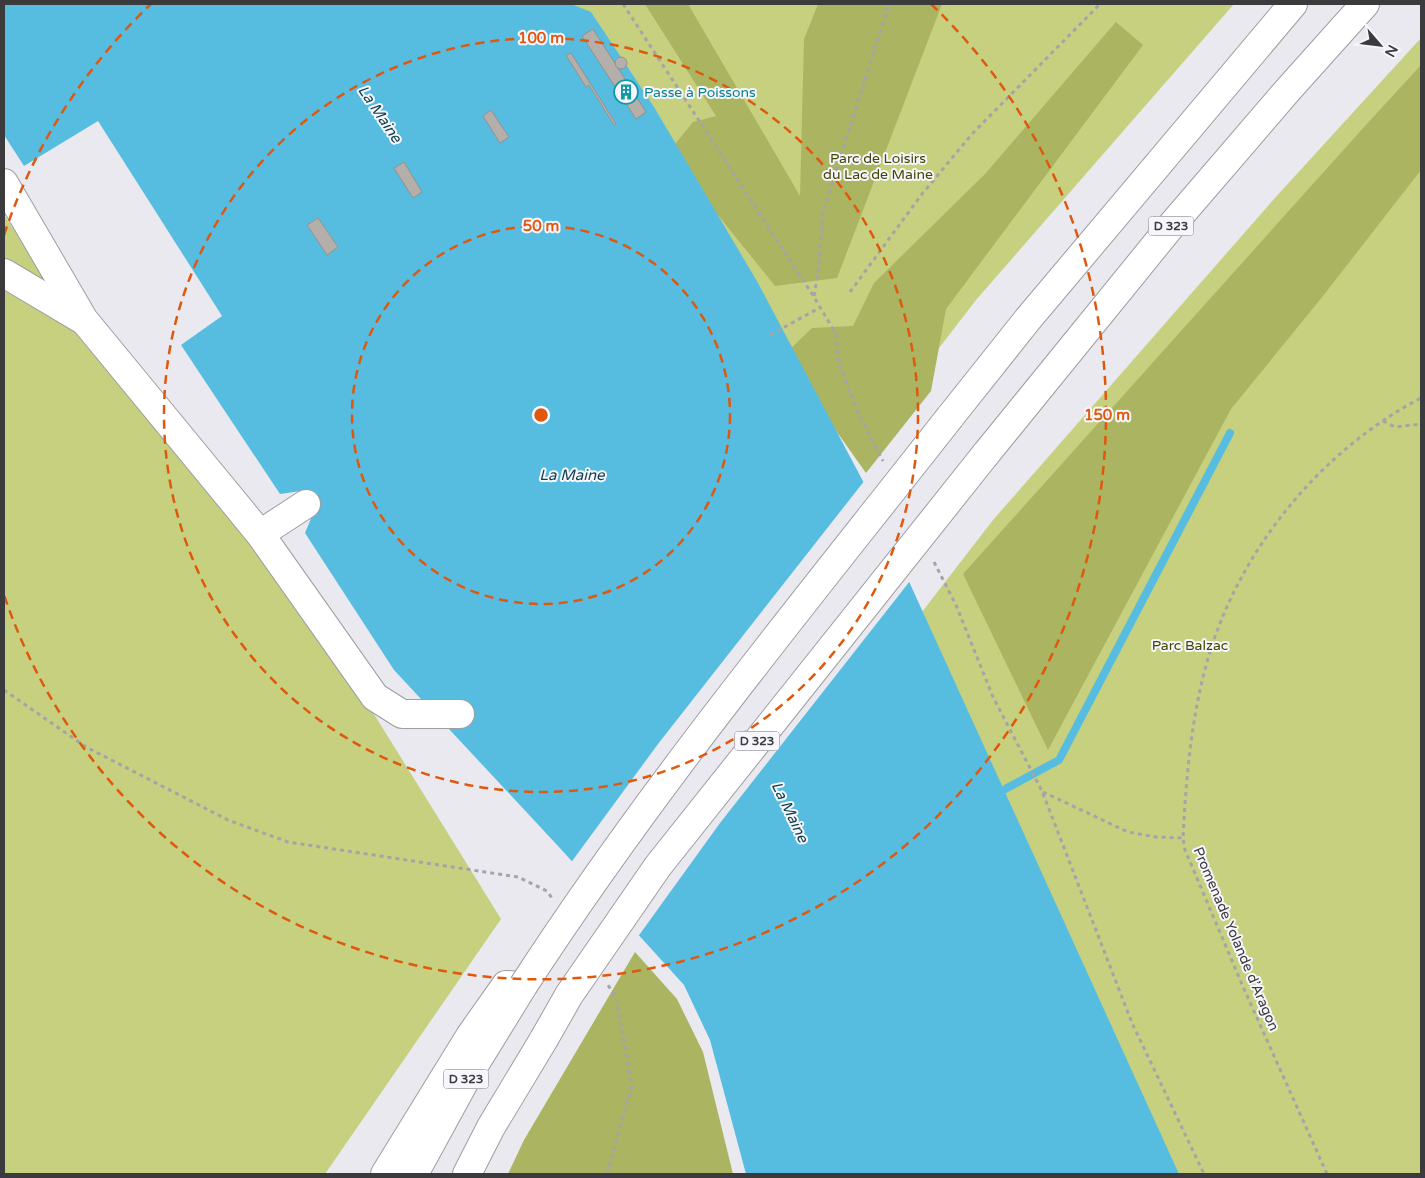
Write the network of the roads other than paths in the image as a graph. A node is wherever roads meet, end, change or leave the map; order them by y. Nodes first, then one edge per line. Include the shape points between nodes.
1 (1293, 4) edge
2 (1365, 4) edge
3 (4, 183) edge
4 (4, 273) edge
5 (84, 320) junction
6 (306, 504) dead end
7 (260, 534) junction
8 (460, 714) dead end
9 (523, 986) junction
10 (385, 1174) edge
11 (414, 1174) edge
12 (467, 1174) edge

1 - 9 main road, D 323, bridge via 1028,319 733,693 632,826
2 - 12 main road, D 323, bridge via 1171,226 658,866 569,995
3 - 5 main road
4 - 5 main road
5 - 7 main road
6 - 7 main road
7 - 8 main road via 375,697 402,714
9 - 10 main road via 506,985 470,1036
9 - 11 main road, D 323 via 467,1077

